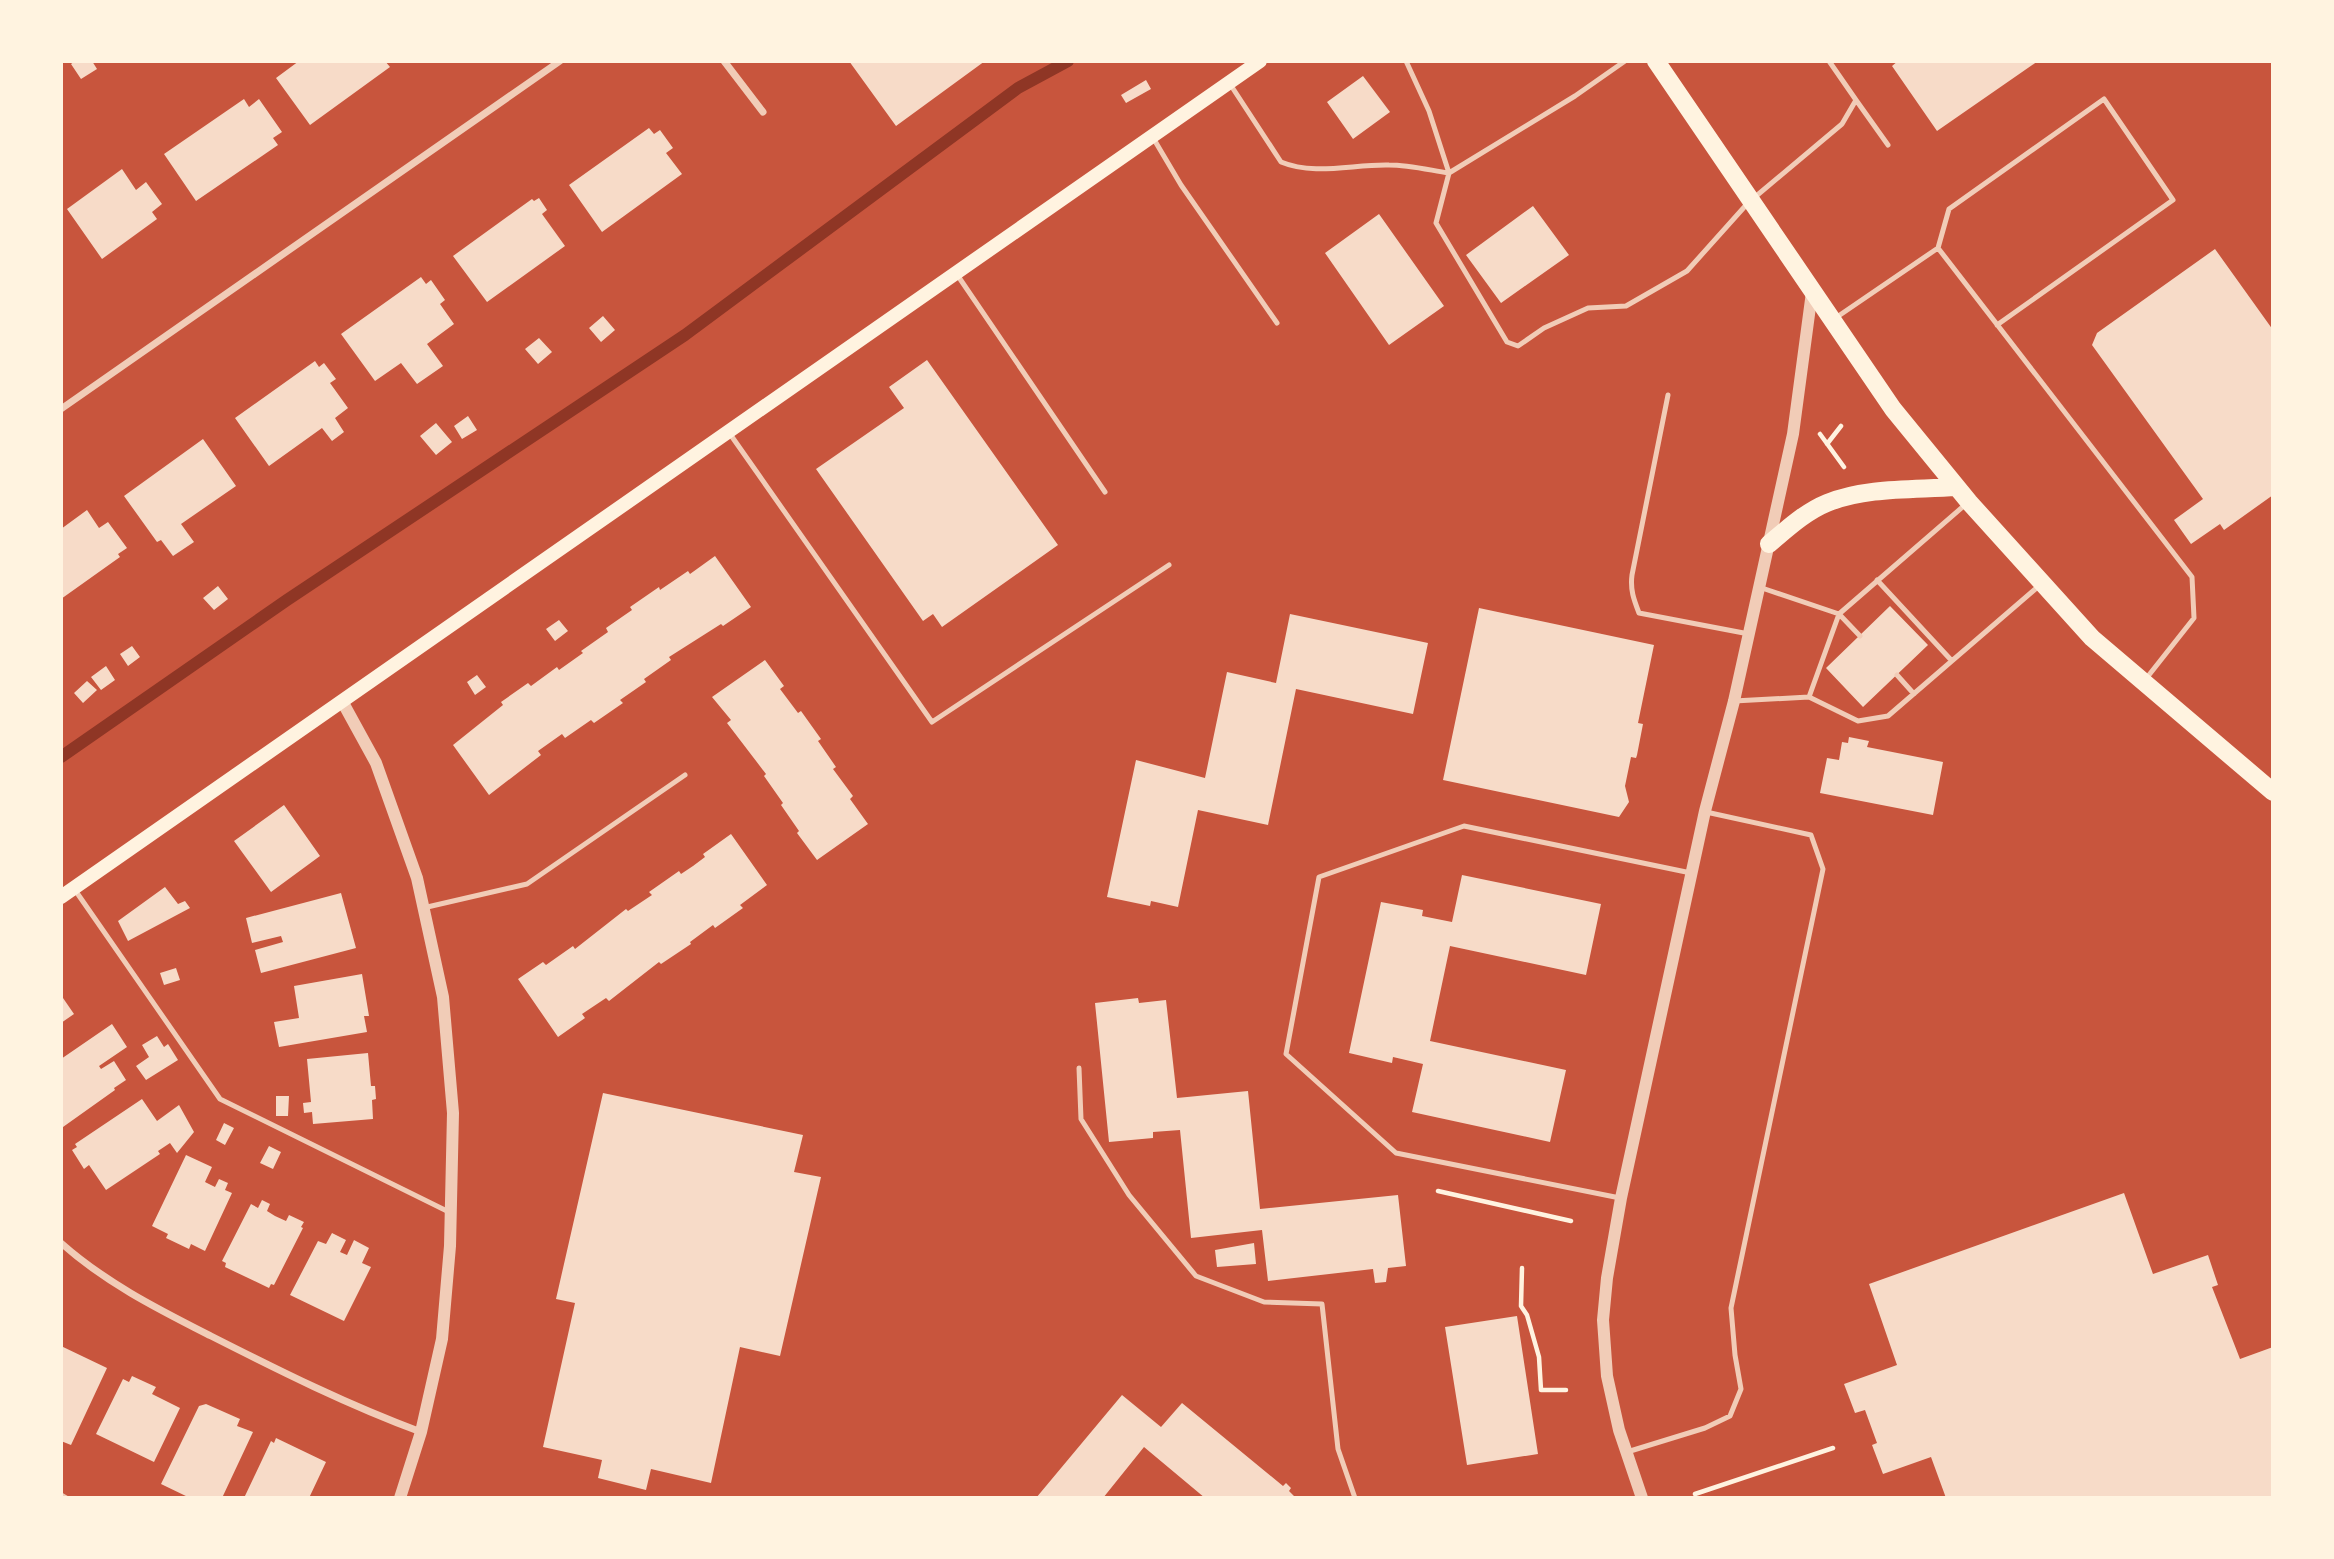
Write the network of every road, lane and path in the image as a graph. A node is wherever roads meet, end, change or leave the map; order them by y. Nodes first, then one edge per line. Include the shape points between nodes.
1 (560, 61) edge
2 (724, 61) edge
3 (1260, 61) edge
4 (1406, 61) edge
5 (1625, 61) edge
6 (1656, 61) edge
7 (1829, 61) edge
8 (1229, 83) junction
9 (1856, 100) junction
10 (763, 112) dead end
11 (1152, 136) junction
12 (1888, 145) dead end
13 (1449, 173) junction
14 (1750, 201) junction
15 (1938, 248) junction
16 (956, 273) junction
17 (1812, 292) junction
18 (1832, 320) junction
19 (1277, 323) dead end
20 (1997, 325) junction
21 (1668, 395) dead end
22 (61, 409) edge
23 (1842, 426) dead end
24 (1818, 430) dead end
25 (729, 431) junction
26 (1827, 444) junction
27 (1846, 470) dead end
28 (1956, 487) junction
29 (1105, 492) dead end
30 (1969, 502) junction
31 (1769, 544) junction
32 (1169, 565) dead end
33 (1877, 580) junction
34 (2042, 583) junction
35 (1759, 587) junction
36 (1839, 614) junction
37 (1749, 634) junction
38 (1860, 636) dead end
39 (1952, 661) junction
40 (1897, 675) dead end
41 (2143, 682) junction
42 (1914, 694) junction
43 (1809, 697) junction
44 (342, 701) junction
45 (1734, 701) junction
46 (685, 775) dead end
47 (2273, 792) edge
48 (1705, 811) junction
49 (1691, 873) junction
50 (67, 892) edge
51 (423, 908) junction
52 (1079, 1068) dead end
53 (1438, 1191) dead end
54 (1621, 1198) junction
55 (451, 1213) junction
56 (1571, 1221) dead end
57 (61, 1243) edge
58 (1522, 1268) dead end
59 (1566, 1390) dead end
60 (421, 1432) junction
61 (1833, 1448) dead end
62 (1626, 1452) junction
63 (1695, 1494) dead end
64 (61, 1495) edge
65 (66, 1498) edge
66 (400, 1498) edge
67 (1355, 1498) edge
68 (1642, 1498) edge

1 - 22 street
2 - 10 street
3 - 8 main road
4 - 13 lane via 1429,111
5 - 13 lane
6 - 14 main road
7 - 9 lane
8 - 11 main road
8 - 13 lane via 1281,162 1326,169 1391,164
9 - 12 lane
9 - 14 lane via 1842,124
11 - 16 main road
11 - 19 lane
13 - 14 lane via 1436,223 1507,342 1518,346 1588,308 1626,306 1687,271
14 - 17 main road
15 - 18 lane
15 - 20 lane
15 - 20 lane via 1949,209 2105,99 2174,200
16 - 25 main road
16 - 29 lane
17 - 18 main road
17 - 31 street via 1793,434
18 - 28 main road via 1893,409
20 - 41 lane via 2192,577 2194,618
21 - 37 lane via 1630,589 1639,614
23 - 26 path
24 - 26 path
25 - 32 lane via 932,722
25 - 44 main road
26 - 27 path
28 - 30 main road
28 - 31 main road via 1840,499 1813,510
30 - 33 lane
30 - 34 main road
31 - 35 street
33 - 36 lane
33 - 39 lane
34 - 39 lane
34 - 41 main road via 2092,638
35 - 36 lane
35 - 37 street
36 - 38 lane
36 - 43 lane
37 - 45 street
39 - 42 lane
40 - 42 lane
41 - 47 main road
42 - 43 lane via 1888,716 1858,722
43 - 45 lane
44 - 50 main road
44 - 51 street via 376,763 417,878
45 - 48 street
46 - 51 lane via 527,884
48 - 49 street
48 - 62 lane via 1811,835 1823,869 1731,1308 1741,1390 1730,1416
49 - 54 street
49 - 54 lane via 1464,826 1319,877 1286,1054 1396,1153
50 - 55 lane via 220,1100
51 - 55 street via 443,997 453,1113
52 - 67 lane via 1081,1119 1129,1195 1196,1276 1264,1302 1322,1304 1338,1449
53 - 56 path
54 - 62 street via 1604,1298 1604,1339 1609,1393
55 - 60 street via 442,1339
57 - 60 street via 106,1278 168,1315 309,1385
58 - 59 path via 1521,1306 1539,1357 1541,1390
60 - 66 street
61 - 63 path
62 - 68 street
64 - 65 lane

